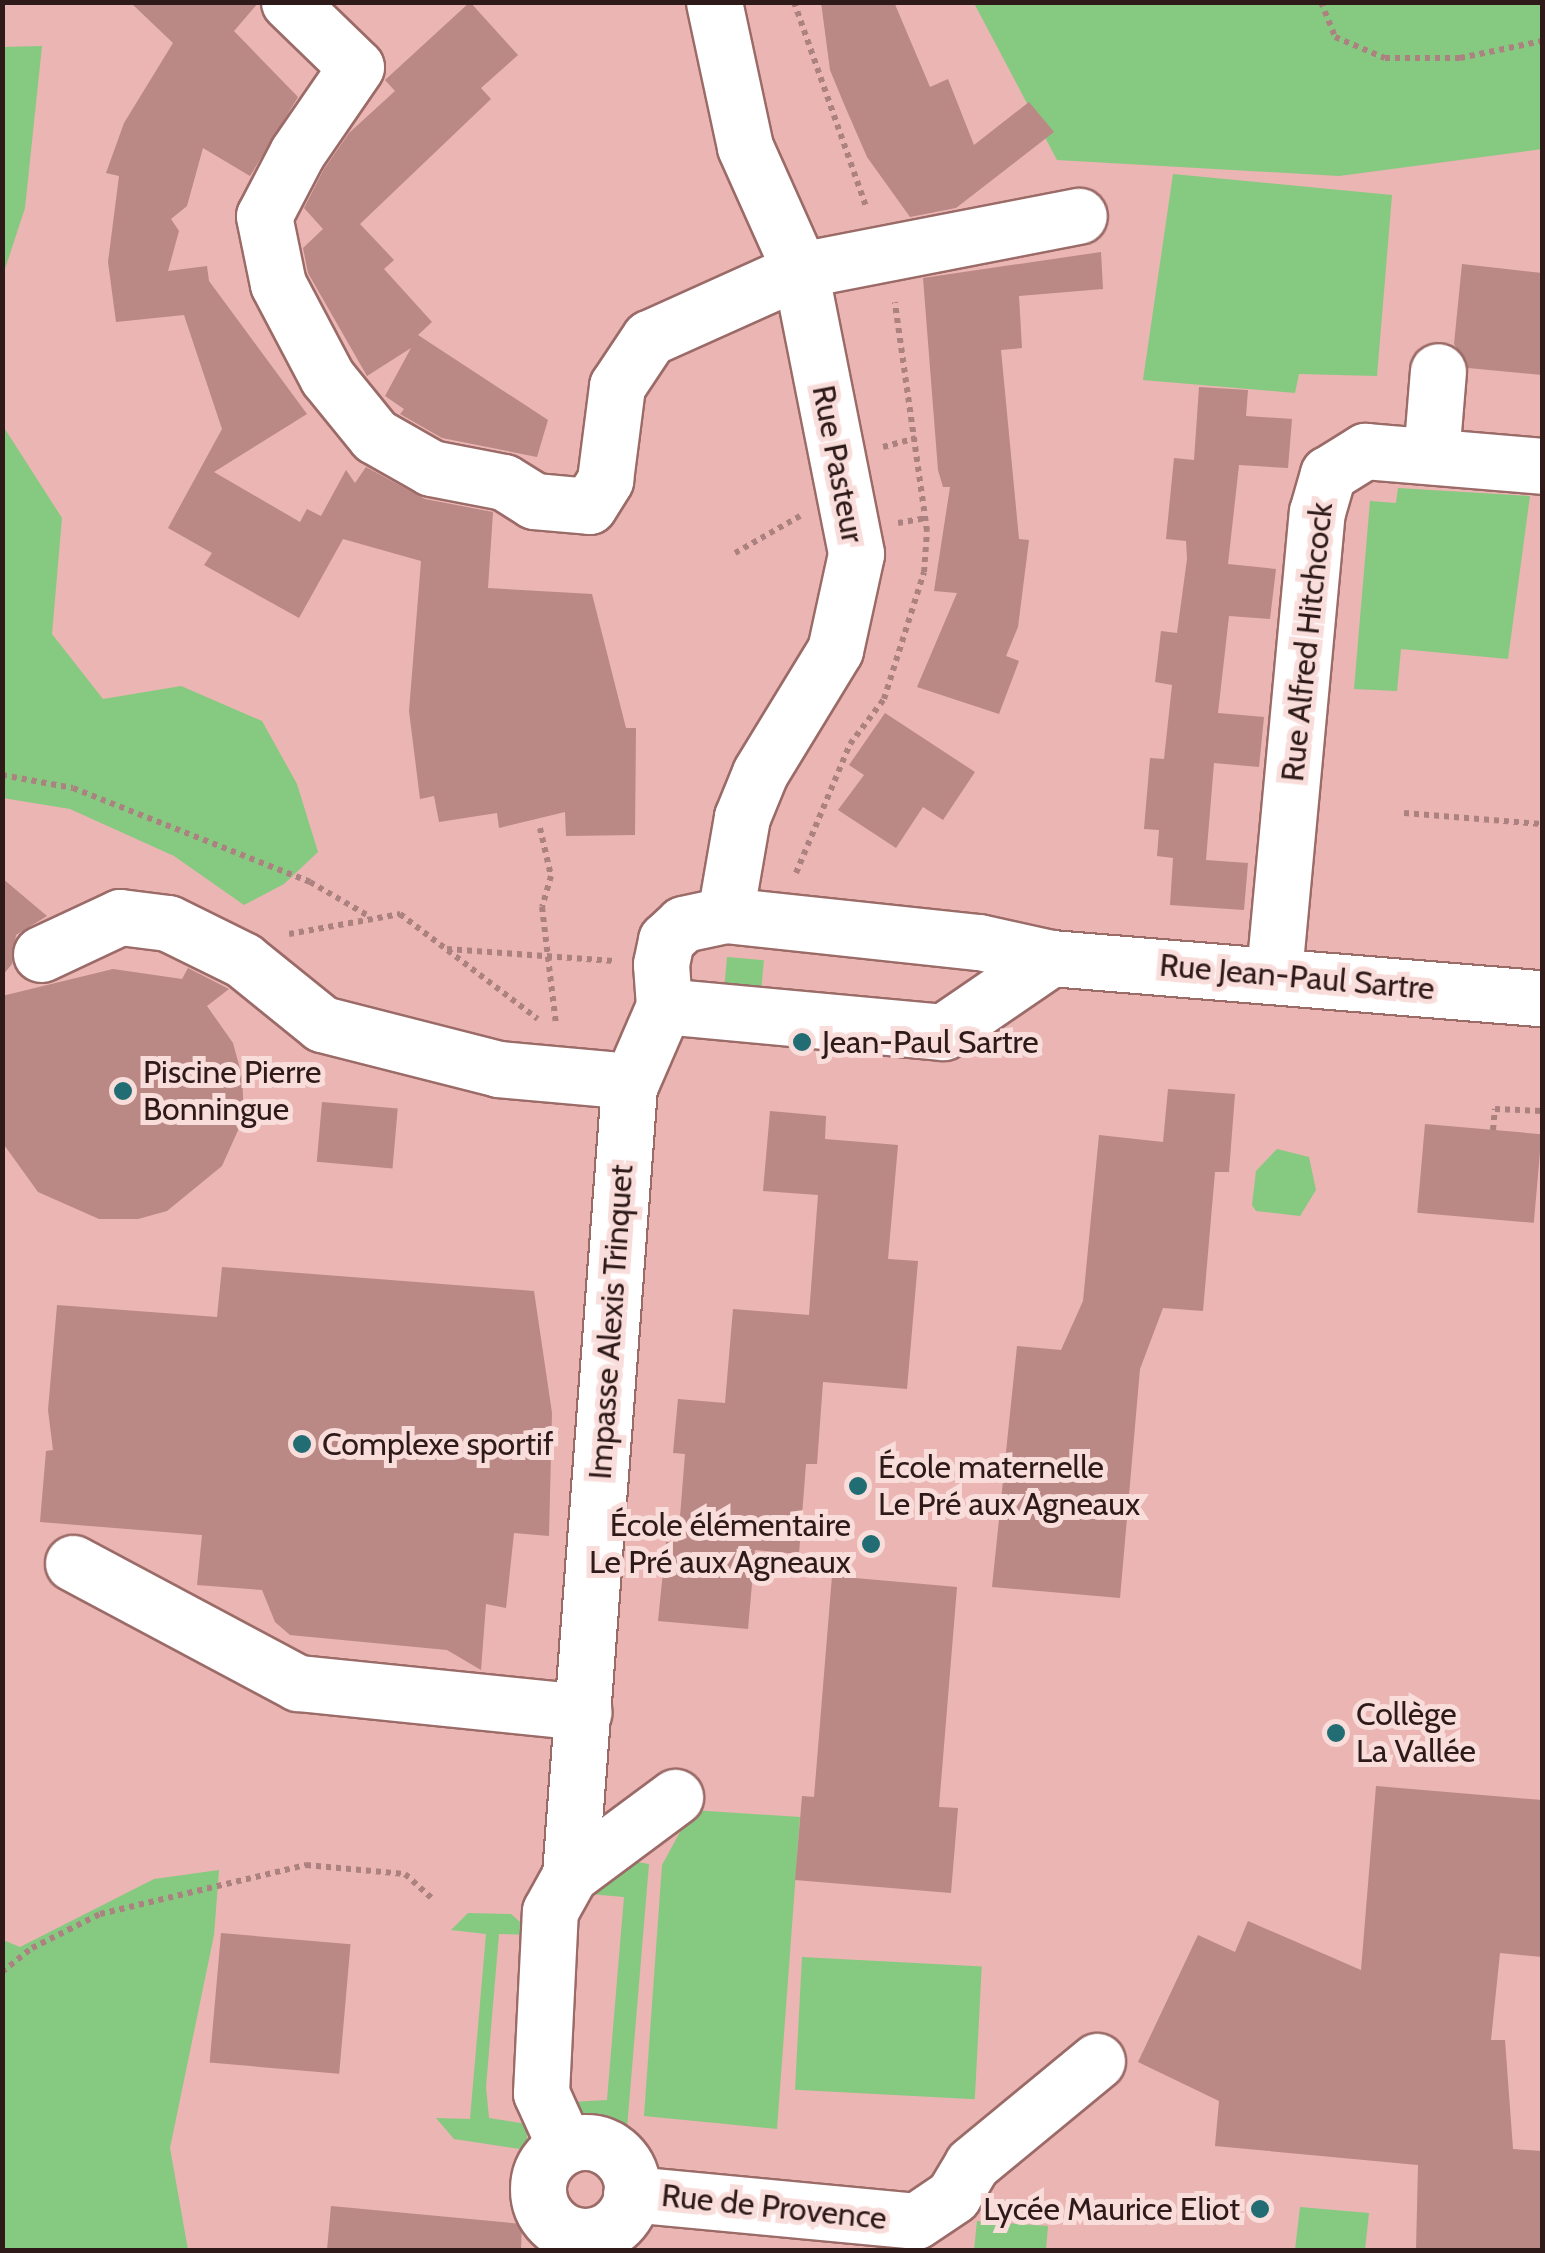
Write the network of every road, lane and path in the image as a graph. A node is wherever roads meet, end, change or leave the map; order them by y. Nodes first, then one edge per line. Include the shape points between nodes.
1 (714, 2) edge
2 (1321, 2) edge
3 (312, 10) edge
4 (1542, 32) edge
5 (1538, 42) edge
6 (1079, 216) dead end
7 (800, 270) junction
8 (1438, 372) dead end
9 (1431, 456) junction
10 (1542, 466) edge
11 (844, 491) junction
12 (736, 553) dead end
13 (2, 775) edge
14 (1404, 813) dead end
15 (1542, 824) edge
16 (540, 828) dead end
17 (725, 914) junction
18 (367, 915) junction
19 (446, 949) junction
20 (41, 954) dead end
21 (548, 958) junction
22 (1051, 958) junction
23 (243, 960) junction
24 (623, 961) dead end
25 (1274, 973) junction
26 (1542, 998) edge
27 (664, 1006) junction
28 (629, 1087) junction
29 (1542, 1111) edge
30 (1493, 1130) dead end
31 (74, 1563) dead end
32 (584, 1712) junction
33 (675, 1797) dead end
34 (560, 1893) junction
35 (433, 1899) dead end
36 (2, 1972) edge
37 (1097, 2061) dead end
38 (565, 2146) junction
39 (632, 2194) junction
40 (595, 2243) edge

1 - 7 street, Rue Pasteur via 745,147
2 - 5 path via 1335,37 1385,58 1460,58
3 - 7 street via 356,67 296,153 264,216 278,284 327,377 356,414 375,436 430,468 504,482 534,502 589,506 605,480 616,386 649,338
4 - 5 path
6 - 7 street
7 - 11 street, Rue Pasteur
8 - 9 street
9 - 10 street, Rue Alfred Hitchcock
9 - 25 street, Rue Alfred Hitchcock via 1358,452 1337,464 1322,487
11 - 12 path
11 - 17 street, Rue Pasteur via 856,554 849,604 834,650 760,773 742,817
13 - 18 path via 73,788 310,882
14 - 15 path
16 - 21 path via 551,876 542,907
17 - 22 street, Rue Jean-Paul Sartre via 979,942
17 - 27 street, Rue Jean-Paul Sartre via 683,924 666,940
18 - 19 path via 400,914
18 - 23 path via 263,940
19 - 21 path
19 - 21 path via 556,1034
20 - 23 street via 120,916 168,923
21 - 24 path
22 - 25 street, Rue Jean-Paul Sartre
22 - 27 street via 943,1032
23 - 28 street via 322,1024 498,1070 608,1079
25 - 26 street, Rue Jean-Paul Sartre
27 - 28 street, Rue Jean-Paul Sartre
28 - 32 street, Impasse Alexis Trinquet
29 - 30 path via 1495,1108
31 - 32 street via 298,1683
32 - 34 street, Impasse Alexis Trinquet
33 - 34 street
34 - 38 street, Impasse Alexis Trinquet via 541,2093
35 - 36 path via 406,1874 306,1865 100,1914 32,1948
37 - 39 street, Rue de Provence via 972,2164 953,2196 916,2221
38 - 39 street via 588,2142 618,2154
38 - 40 street via 544,2165 538,2197 559,2229
39 - 40 street via 622,2218

